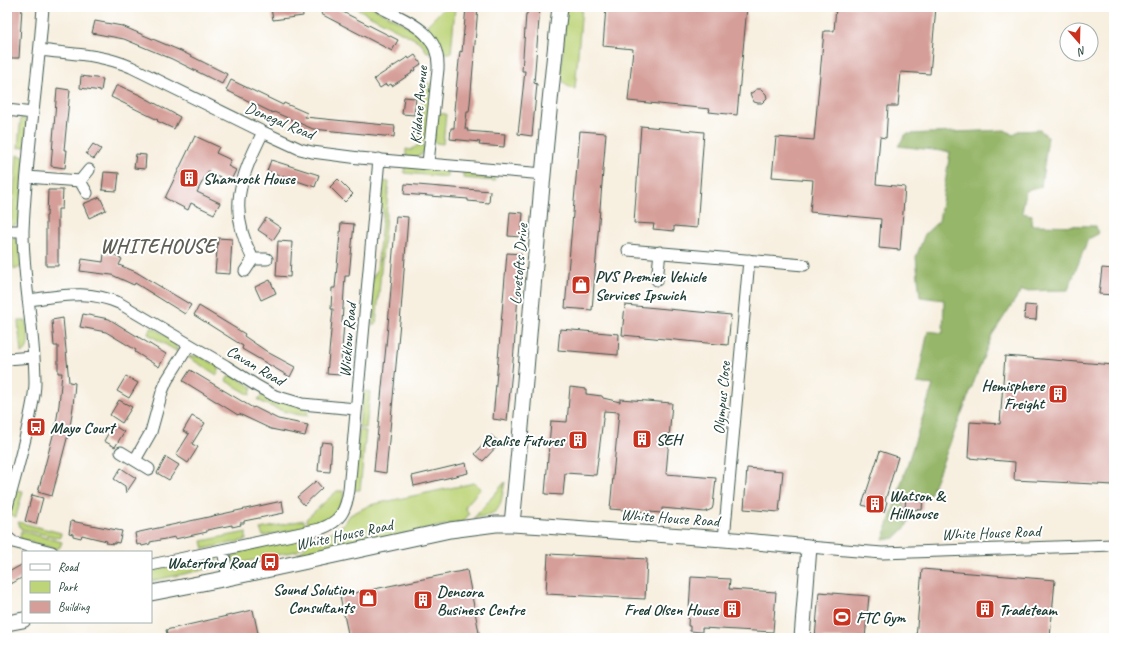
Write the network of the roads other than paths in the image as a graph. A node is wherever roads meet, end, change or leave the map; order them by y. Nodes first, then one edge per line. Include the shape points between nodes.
1 (43, 7) edge
2 (380, 7) edge
3 (560, 7) edge
4 (40, 50) junction
5 (7, 110) edge
6 (33, 113) junction
7 (263, 132) junction
8 (379, 159) junction
9 (428, 163) junction
10 (89, 170) dead end
11 (544, 174) junction
12 (27, 176) junction
13 (80, 181) junction
14 (87, 192) dead end
15 (7, 231) edge
16 (23, 231) junction
17 (628, 250) dead end
18 (660, 252) junction
19 (253, 259) junction
20 (267, 259) dead end
21 (749, 260) junction
22 (804, 265) dead end
23 (245, 271) dead end
24 (657, 280) dead end
25 (28, 300) junction
26 (189, 345) junction
27 (33, 356) junction
28 (7, 359) edge
29 (356, 409) junction
30 (121, 452) dead end
31 (135, 460) junction
32 (149, 468) dead end
33 (7, 507) edge
34 (335, 521) joint
35 (512, 524) junction
36 (7, 537) edge
37 (724, 539) junction
38 (1114, 545) edge
39 (810, 547) junction
40 (223, 550) junction
41 (48, 551) edge
42 (152, 564) edge
43 (228, 578) junction
44 (152, 594) edge
45 (22, 620) edge
46 (7, 623) edge
47 (802, 638) edge

1 - 4 street
2 - 9 street, Kildare Avenue via 422,30 431,39 436,50 438,69
3 - 11 street, Lovetofts Drive
4 - 6 street
4 - 7 street, Donegal Road via 116,61
5 - 6 street
6 - 12 street
7 - 8 street, Donegal Road via 312,152
7 - 19 street via 243,176 238,204 240,226
8 - 9 street, Donegal Road
8 - 29 street, Wicklow Road
9 - 11 street, Donegal Road
10 - 13 street
11 - 35 street, Lovetofts Drive
12 - 13 street
12 - 16 street
13 - 14 street
15 - 16 street
16 - 25 street
17 - 18 street
18 - 21 street
18 - 24 street
19 - 20 street
19 - 23 street
21 - 22 street
21 - 37 street, Olympus Close
25 - 26 street, Cavan Road via 76,294 108,298
25 - 27 street
26 - 29 street, Cavan Road via 275,396 302,404
26 - 31 street via 167,380 150,432
27 - 28 street
27 - 33 street via 34,397 25,445
29 - 34 street, Wicklow Road via 348,498 343,513
30 - 31 street
31 - 32 street
34 - 40 street, White House Road via 320,529
35 - 37 street, White House Road
35 - 43 street, White House Road via 450,530
36 - 41 street via 14,542
37 - 39 street, White House Road
38 - 39 street, White House Road via 882,553
39 - 47 street
40 - 42 street, White House Road
40 - 43 street
43 - 44 street, White House Road
45 - 46 street

